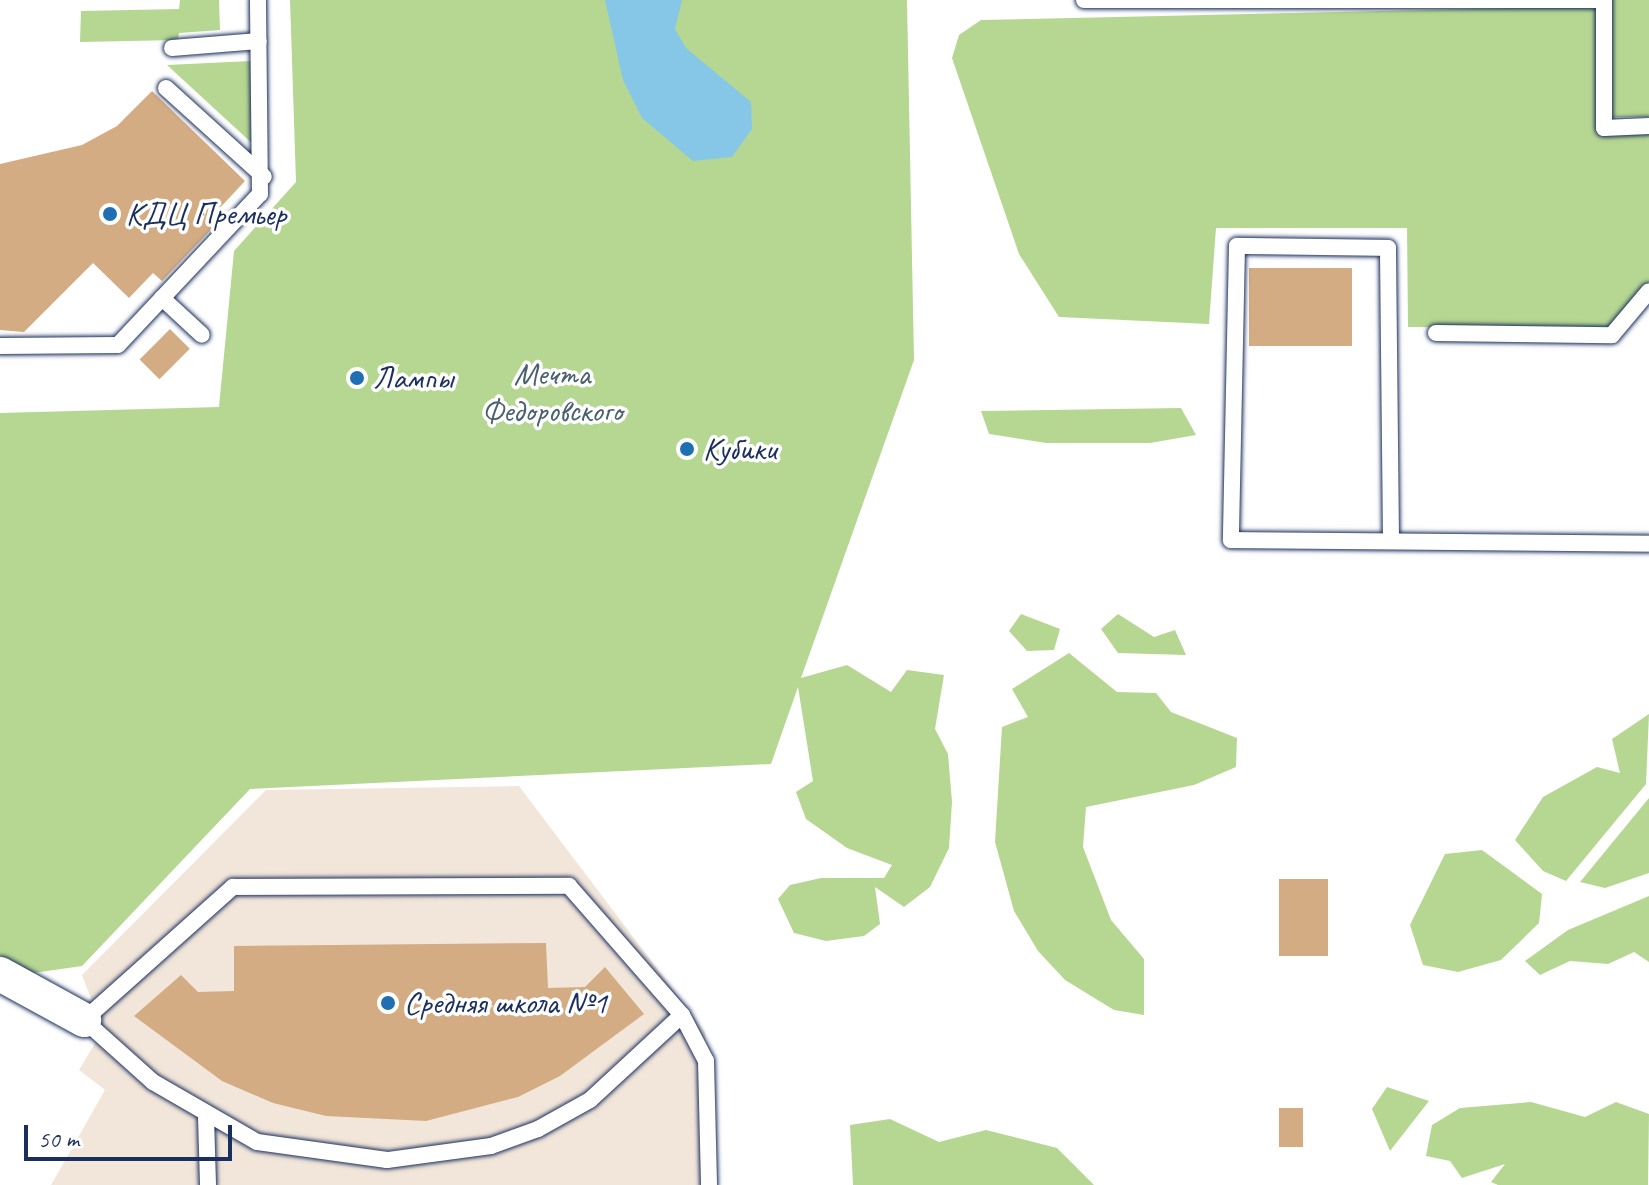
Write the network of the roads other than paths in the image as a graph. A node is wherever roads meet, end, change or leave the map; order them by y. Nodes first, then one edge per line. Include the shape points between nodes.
1 (258, 0) edge
2 (1084, 0) edge
3 (1604, 0) edge
4 (1152, 2) edge
5 (259, 41) junction
6 (172, 48) dead end
7 (166, 88) dead end
8 (1649, 126) edge
9 (264, 177) junction
10 (1649, 291) edge
11 (162, 298) junction
12 (1436, 333) dead end
13 (202, 335) dead end
14 (0, 346) edge
15 (1391, 539) junction
16 (1649, 544) edge
17 (0, 974) edge
18 (682, 1015) junction
19 (84, 1020) junction
20 (206, 1117) junction
21 (208, 1185) edge
22 (709, 1185) edge

1 - 5 lane
2 - 4 lane
3 - 4 lane
3 - 8 lane via 1604,128
5 - 6 lane
5 - 9 lane
7 - 9 lane
9 - 11 lane via 260,194
10 - 12 lane via 1612,335
11 - 13 lane
11 - 14 lane via 118,345
15 - 15 lane via 1388,248 1237,246 1231,540
15 - 16 lane
17 - 19 street
18 - 19 lane via 569,886 233,887
18 - 20 lane via 590,1100 491,1146 387,1160 320,1155 257,1142
18 - 22 lane via 706,1061
19 - 20 lane via 153,1082
20 - 21 lane

